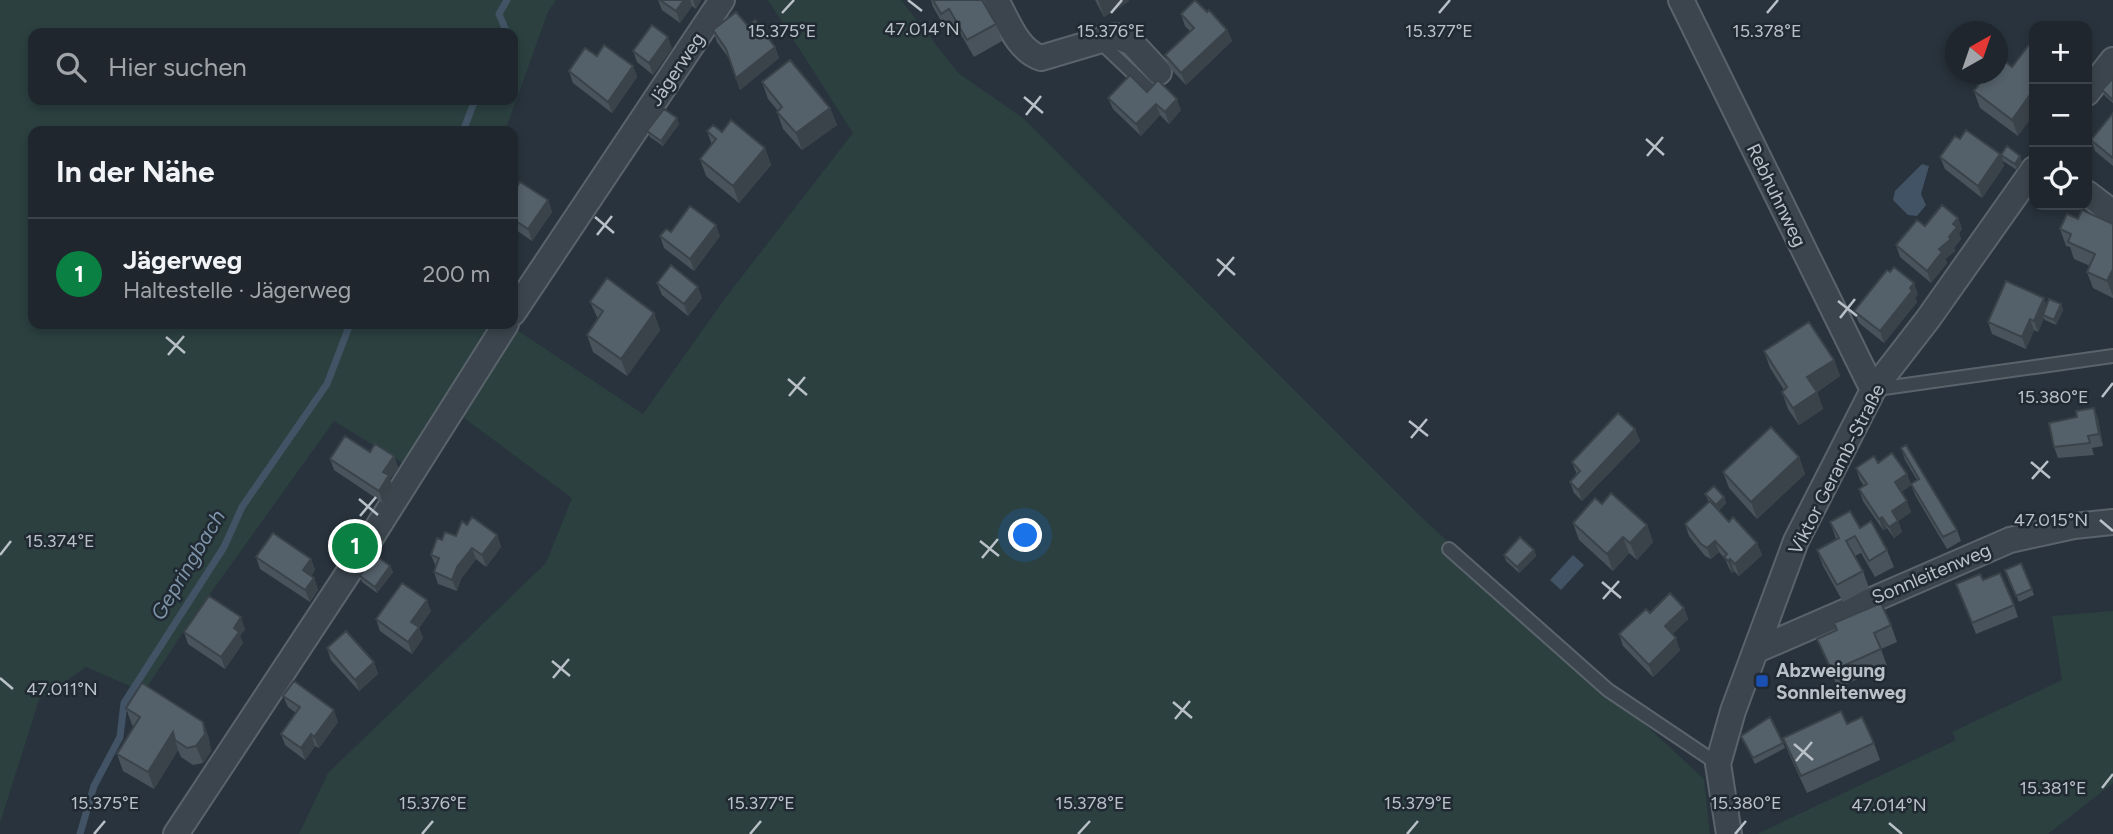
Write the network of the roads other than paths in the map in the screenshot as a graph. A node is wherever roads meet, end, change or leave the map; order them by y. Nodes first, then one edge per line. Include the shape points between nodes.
1 (722, 0) edge
2 (996, 0) edge
3 (1681, 0) edge
4 (2113, 60) edge
5 (1158, 83) edge
6 (2092, 87) edge
7 (2029, 176) edge
8 (2092, 197) edge
9 (2113, 213) edge
10 (518, 306) edge
11 (503, 329) edge
12 (2113, 356) edge
13 (1873, 390) junction
14 (2113, 522) edge
15 (1449, 549) dead end
16 (1756, 650) junction
17 (1718, 764) junction
18 (176, 834) edge
19 (1729, 834) edge

1 - 10 street, Jägerweg
2 - 5 street via 1030,55 1041,58 1098,40 1122,38
3 - 13 street, Rebhuhnweg
4 - 6 street
7 - 13 street, Viktor Geramb-Straße
8 - 9 street
11 - 18 street
12 - 13 lane
13 - 16 street, Viktor Geramb-Straße via 1796,541
14 - 16 street, Sonnleitenweg via 2010,540
15 - 17 lane via 1608,690
16 - 17 street, Viktor Geramb-Straße
17 - 19 street, Viktor Geramb-Straße

